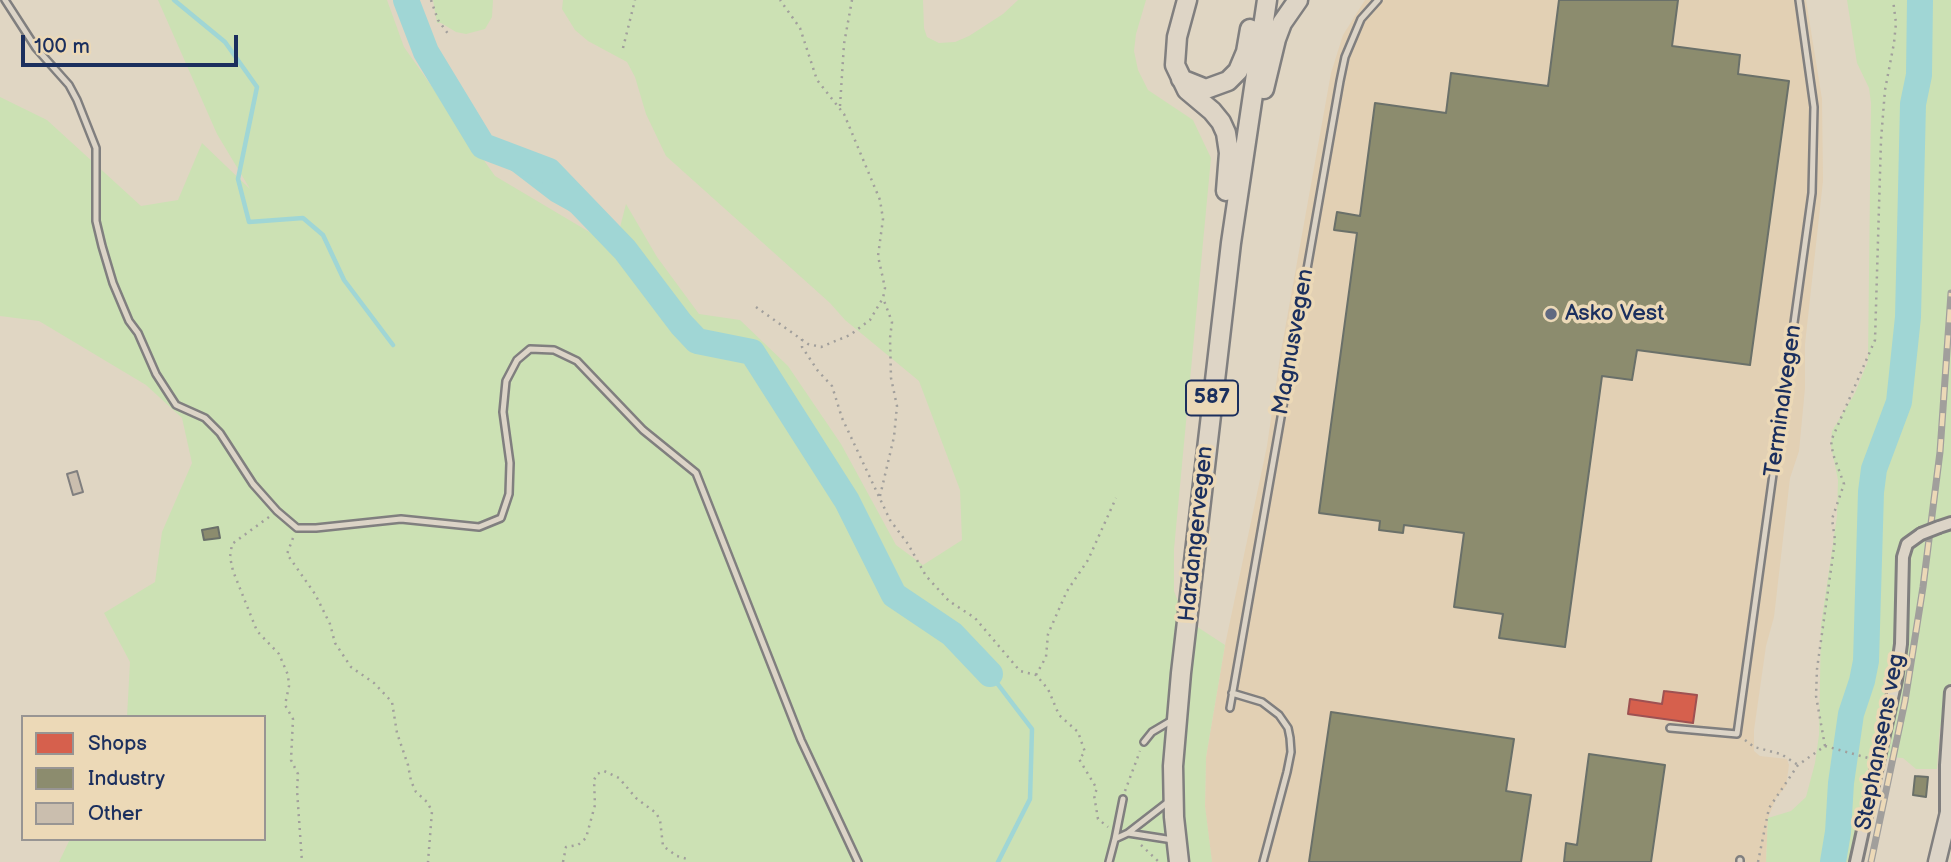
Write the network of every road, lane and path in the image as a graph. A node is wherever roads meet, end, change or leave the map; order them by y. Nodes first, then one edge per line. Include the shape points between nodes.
1 (5, 0) edge
2 (431, 0) edge
3 (635, 0) edge
4 (780, 0) edge
5 (852, 0) edge
6 (1187, 0) edge
7 (1256, 0) edge
8 (1267, 0) edge
9 (1298, 0) edge
10 (1377, 0) edge
11 (1798, 0) edge
12 (1894, 0) edge
13 (449, 35) dead end
14 (623, 48) dead end
15 (1181, 79) junction
16 (840, 106) junction
17 (883, 298) junction
18 (1224, 302) junction
19 (756, 307) dead end
20 (802, 339) junction
21 (1213, 387) junction
22 (880, 496) junction
23 (1116, 498) dead end
24 (277, 511) junction
25 (1951, 523) edge
26 (297, 528) junction
27 (1036, 675) junction
28 (1951, 692) edge
29 (1232, 693) junction
30 (1230, 708) dead end
31 (1177, 718) junction
32 (1670, 728) dead end
33 (1737, 734) junction
34 (1144, 742) joint
35 (1825, 746) junction
36 (1856, 754) dead end
37 (1798, 765) junction
38 (1173, 797) junction
39 (1123, 799) joint
40 (1951, 804) edge
41 (1946, 825) junction
42 (1128, 833) junction
43 (1115, 839) junction
44 (1176, 840) junction
45 (302, 862) edge
46 (428, 862) edge
47 (563, 862) edge
48 (688, 862) edge
49 (858, 862) edge
50 (1109, 862) edge
51 (1159, 862) edge
52 (1179, 862) edge
53 (1263, 862) edge
54 (1758, 862) edge
55 (1856, 862) edge
56 (1937, 862) edge

1 - 24 lane via 77,100 96,148 96,221 102,246 124,308 156,374 176,405 205,418 220,433
2 - 13 path
3 - 14 path
4 - 16 path via 800,28 817,80
5 - 16 path
6 - 15 main road via 1174,53
7 - 15 main road via 1238,71 1228,81 1206,89
8 - 18 main road, Hardangervegen / 587
9 - 18 main road, 587 via 1282,23 1270,60 1243,240
10 - 29 lane, Magnusvegen via 1361,19 1345,57
11 - 33 lane, Terminalvegen via 1814,107 1812,193
12 - 35 path via 1896,23 1881,140 1875,340 1831,441 1843,480 1832,519 1835,540 1817,669 1816,696
15 - 21 main road, 587 via 1186,90 1221,122 1229,153 1213,305
16 - 17 path via 882,206 878,251
17 - 20 path via 870,320 843,339 821,347
17 - 22 path via 892,322 891,378 897,406
18 - 21 main road, Hardangervegen / 587
19 - 20 path
20 - 22 path via 802,347 832,386 842,418
21 - 31 main road, Hardangervegen / 587
22 - 27 path via 926,576 949,601 975,618 1020,671
23 - 27 path via 1088,560 1067,591
24 - 26 lane
24 - 45 path via 239,537 232,544 230,557 257,631 279,654 288,675 285,705 293,719 290,760 298,774
25 - 55 street, Stephansens veg, bridge via 1921,534 1907,544 1903,557 1896,680
26 - 46 path via 287,554 315,594 335,643 351,667 392,702 411,780 432,811
26 - 49 lane via 401,519 479,527 501,518 509,494 503,412 506,381 517,360 530,349 554,350 577,361 643,430 696,473 801,740
27 - 43 path via 1059,715 1078,732 1085,752 1079,759 1097,789 1098,819
28 - 41 street
29 - 30 lane, Magnusvegen
29 - 53 lane via 1262,702 1279,715 1290,738 1287,772
31 - 34 lane via 1160,726
31 - 38 main road, Hardangervegen / 587
32 - 33 lane
33 - 37 path
34 - 39 path
35 - 36 path
35 - 37 path
37 - 54 path via 1769,808
38 - 42 lane
38 - 44 main road, Hardangervegen / 587
39 - 43 lane
40 - 41 main road
41 - 56 main road
42 - 43 lane
42 - 44 lane
42 - 51 path
43 - 50 lane
44 - 52 main road, Hardangervegen / 587
47 - 48 path via 566,847 586,838 596,805 594,780 604,771 619,778 656,813 663,846

